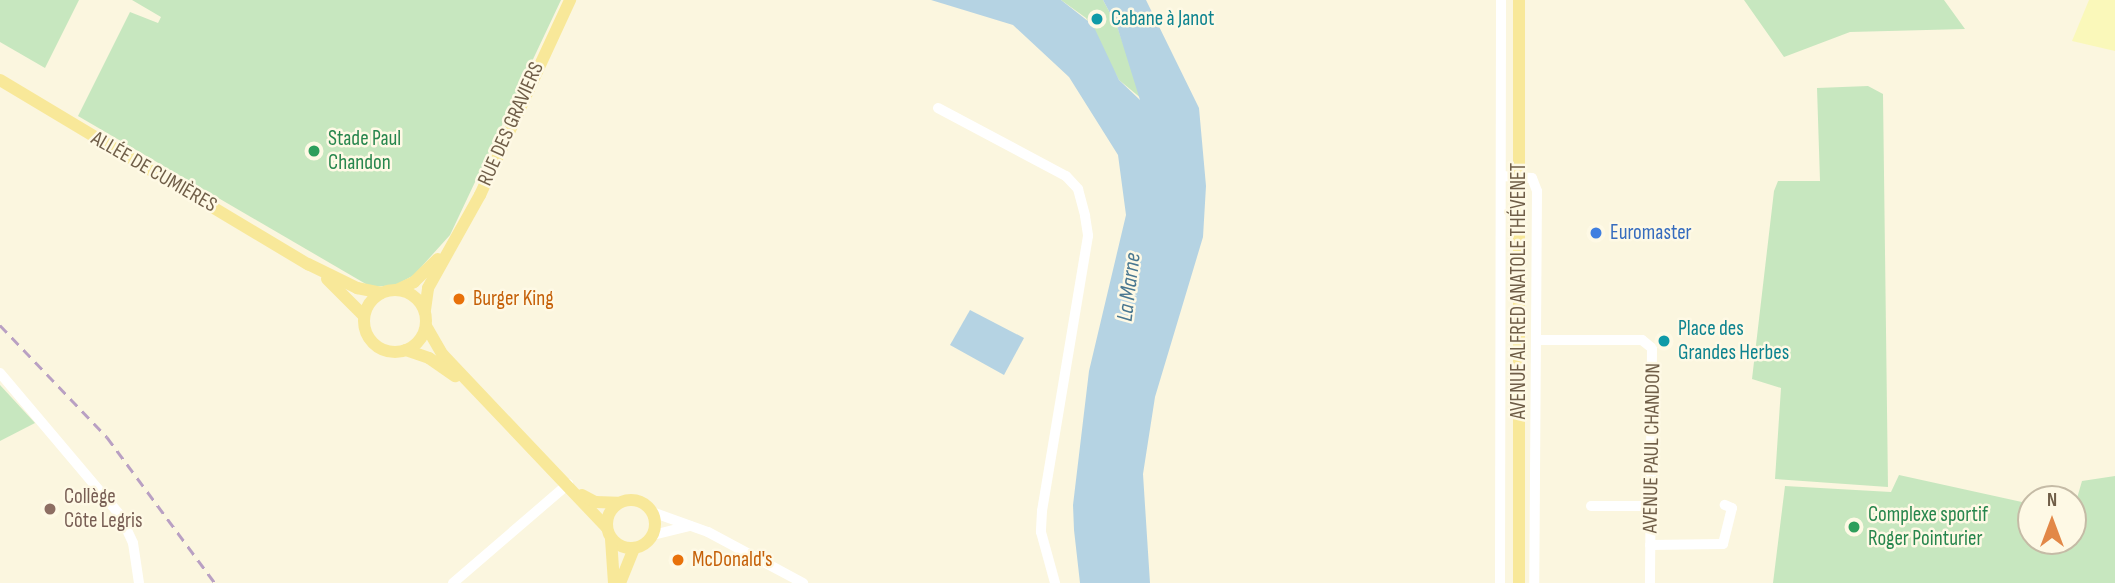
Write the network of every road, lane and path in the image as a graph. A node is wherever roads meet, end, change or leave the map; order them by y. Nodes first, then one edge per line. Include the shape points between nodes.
1 (570, 0) edge
2 (1501, 0) edge
3 (1519, 0) edge
4 (0, 80) edge
5 (938, 108) dead end
6 (1519, 175) junction
7 (1502, 176) junction
8 (450, 247) junction
9 (308, 264) junction
10 (397, 290) junction
11 (382, 293) junction
12 (425, 310) junction
13 (364, 316) junction
14 (426, 326) junction
15 (1536, 340) junction
16 (406, 351) junction
17 (0, 373) edge
18 (503, 416) junction
19 (570, 486) junction
20 (618, 503) junction
21 (1725, 505) dead end
22 (1591, 506) dead end
23 (1650, 506) junction
24 (652, 512) junction
25 (695, 526) junction
26 (609, 533) junction
27 (653, 535) junction
28 (1650, 545) junction
29 (634, 548) junction
30 (139, 583) edge
31 (453, 583) edge
32 (614, 583) edge
33 (621, 583) edge
34 (803, 583) edge
35 (1055, 583) edge
36 (1500, 583) edge
37 (1519, 583) edge
38 (1534, 583) edge
39 (1650, 583) edge

1 - 8 main road, RUE DES GRAVIERS via 480,195
2 - 7 street
3 - 6 main road, AVENUE ALFRED ANATOLE THÉVENET
4 - 9 main road, ALLÉE DE CUMIÈRES
5 - 35 street via 1066,176 1078,189 1085,216 1088,236 1042,512 1041,531
6 - 7 street
6 - 15 street via 1532,178 1537,191
6 - 37 main road, AVENUE ALFRED ANATOLE THÉVENET
7 - 36 street via 1498,196 1503,236
8 - 10 main road, RUE DES GRAVIERS via 420,278
8 - 12 main road, RUE DES GRAVIERS via 428,288
9 - 11 main road, ALLÉE DE CUMIÈRES via 357,288
9 - 13 main road, ALLÉE DE CUMIÈRES
10 - 11 main road
10 - 12 main road via 414,296
11 - 13 main road
12 - 14 main road
13 - 16 main road via 368,337 375,345 385,351
14 - 16 main road via 420,341
14 - 18 main road via 443,355
15 - 23 street, AVENUE PAUL CHANDON via 1642,340 1652,348
15 - 38 street
16 - 18 main road via 441,365
17 - 30 street via 120,515 133,543
18 - 19 main road
19 - 20 main road via 595,502
19 - 26 main road
19 - 31 street
20 - 24 main road via 632,500
20 - 26 main road via 609,513
21 - 28 street via 1731,508 1723,544
22 - 23 street
23 - 28 street, AVENUE PAUL CHANDON
24 - 25 street
24 - 27 main road
25 - 27 street
25 - 34 street
26 - 29 main road
26 - 32 main road
27 - 29 main road
28 - 39 street, AVENUE PAUL CHANDON
29 - 33 main road

